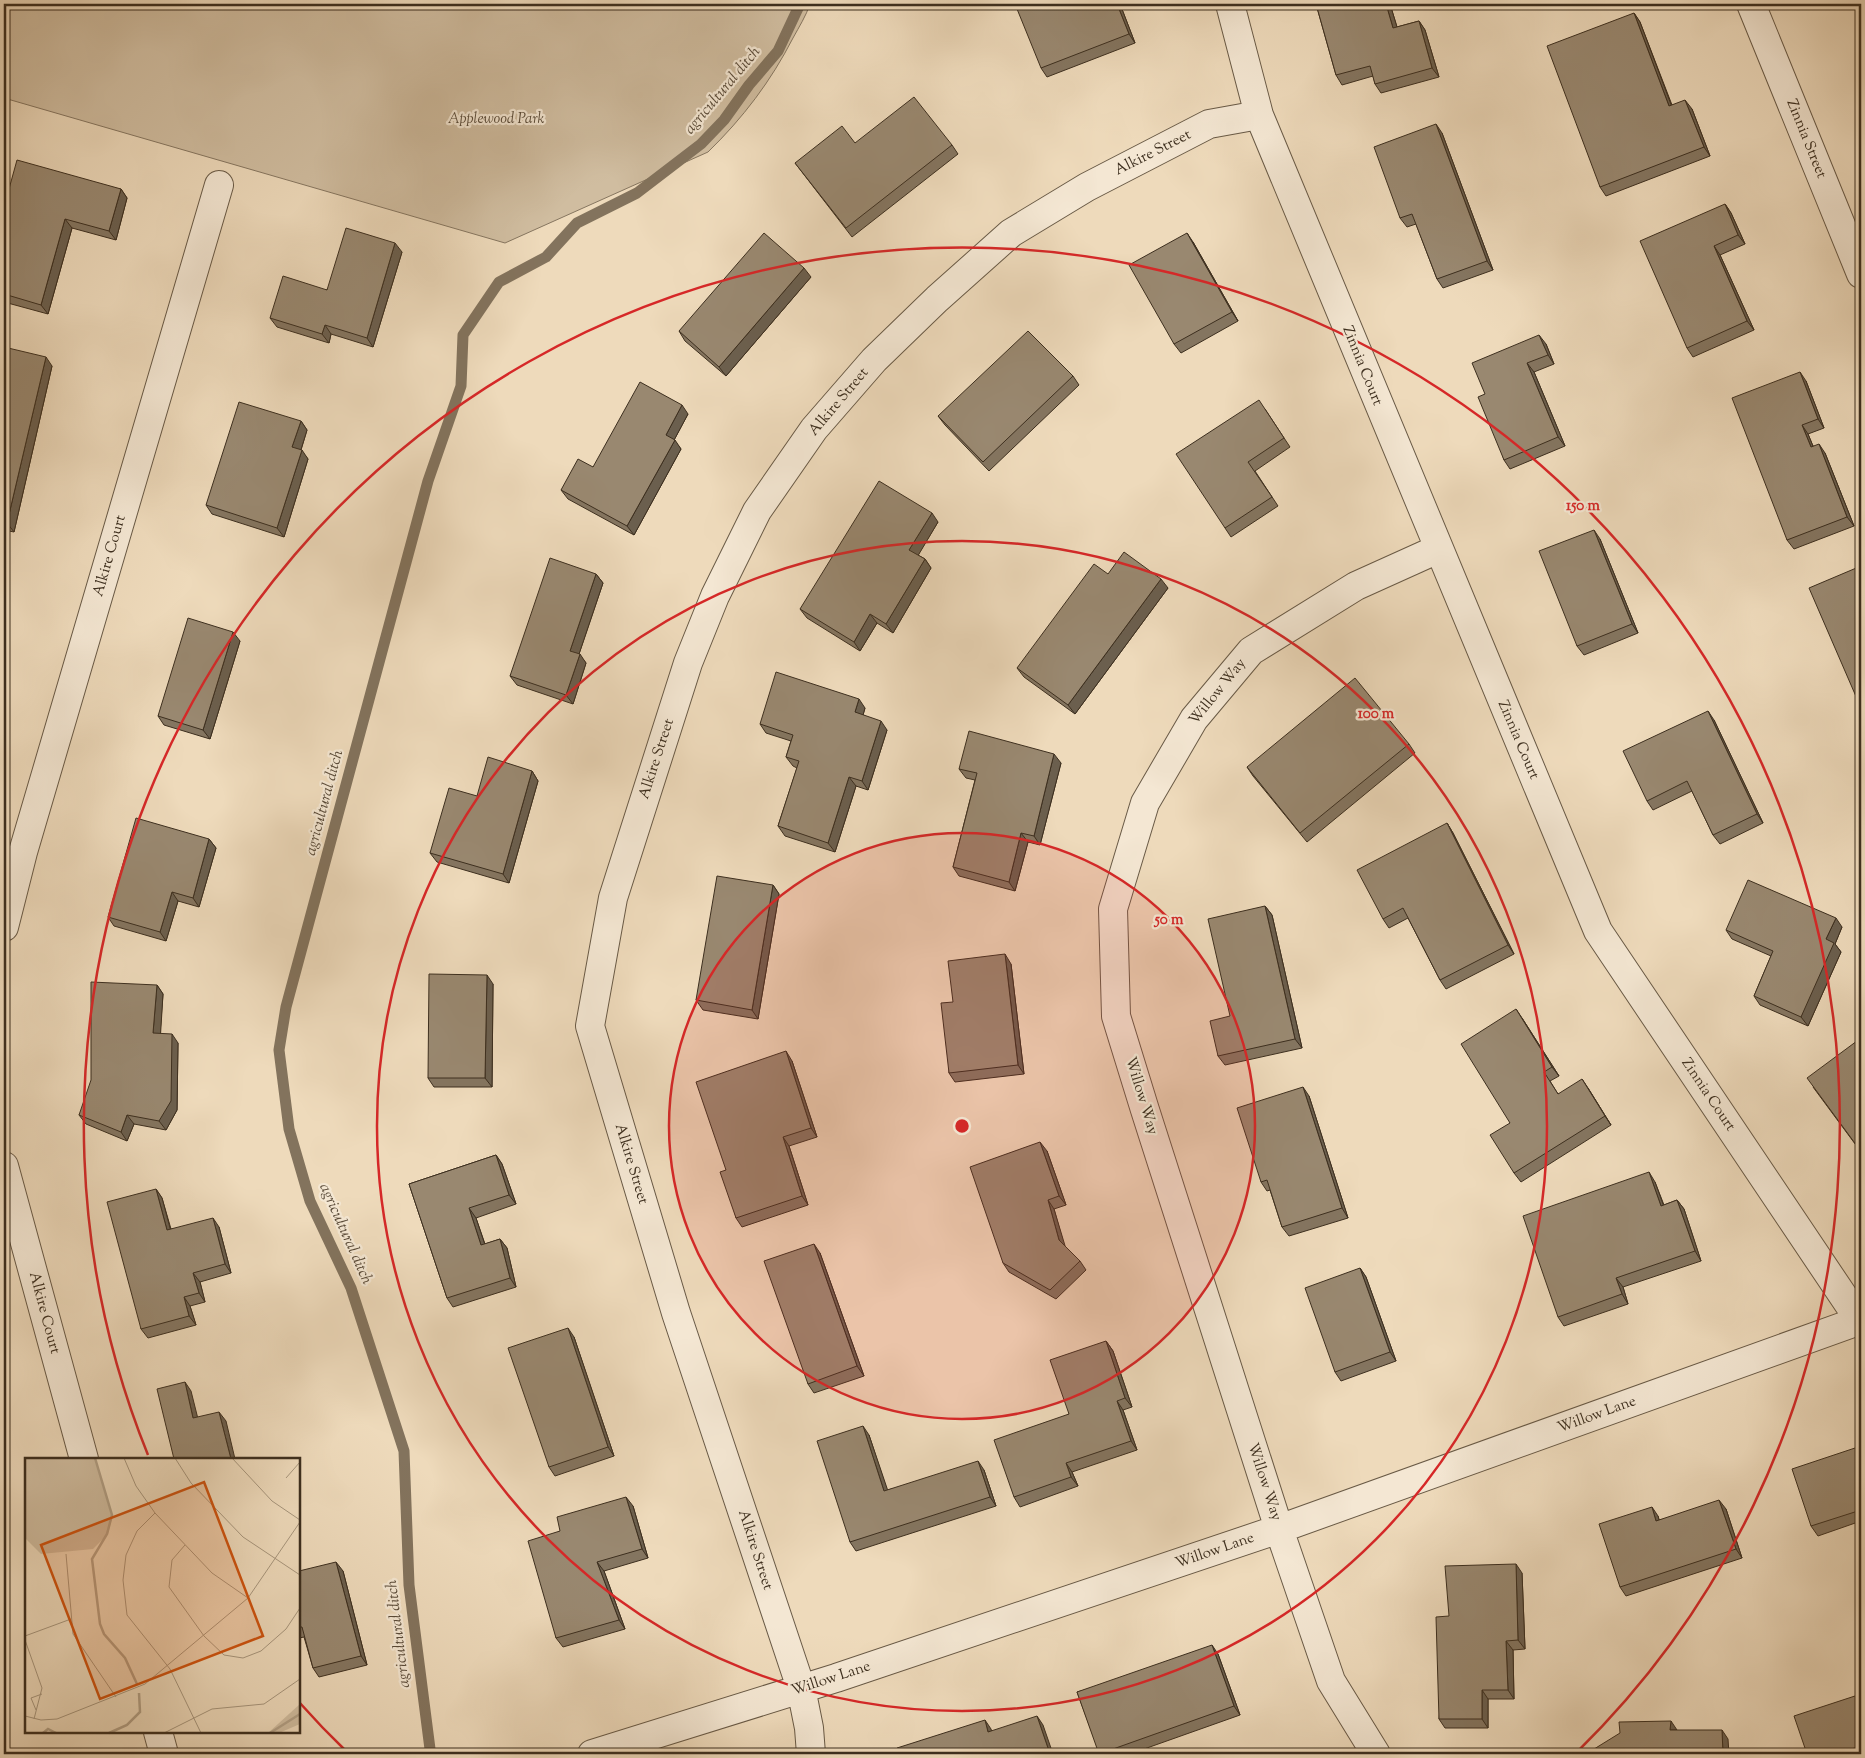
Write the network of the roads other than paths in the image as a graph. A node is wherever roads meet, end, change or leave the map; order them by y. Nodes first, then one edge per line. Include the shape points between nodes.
1 (1230, 4) edge
2 (1751, 4) edge
3 (1259, 114) junction
4 (219, 185) dead end
5 (1861, 274) edge
6 (1438, 549) junction
7 (13, 852) edge
8 (4, 928) edge
9 (4, 1166) edge
10 (1861, 1320) edge
11 (84, 1458) edge
12 (1279, 1530) junction
13 (801, 1688) junction
14 (158, 1733) edge
15 (164, 1754) edge
16 (592, 1754) edge
17 (812, 1754) edge
18 (1376, 1754) edge

1 - 3 street
2 - 5 street, Zinnia Street
3 - 6 street, Zinnia Court
3 - 13 street, Alkire Street via 1209,124 1087,187 1010,233 874,360 814,429 757,511 715,596 688,663 613,898 590,1026 676,1313
4 - 7 street, Alkire Court
6 - 10 street, Zinnia Court via 1598,931
6 - 12 street, Willow Way via 1356,586 1251,650 1194,719 1145,803 1113,910 1116,1016
7 - 8 street, Alkire Court
9 - 11 street, Alkire Court
10 - 12 street, Willow Lane
12 - 13 street, Willow Lane
12 - 18 street, Willow Way via 1331,1681
13 - 16 street, Willow Lane
13 - 17 street, Alkire Street
14 - 15 street

